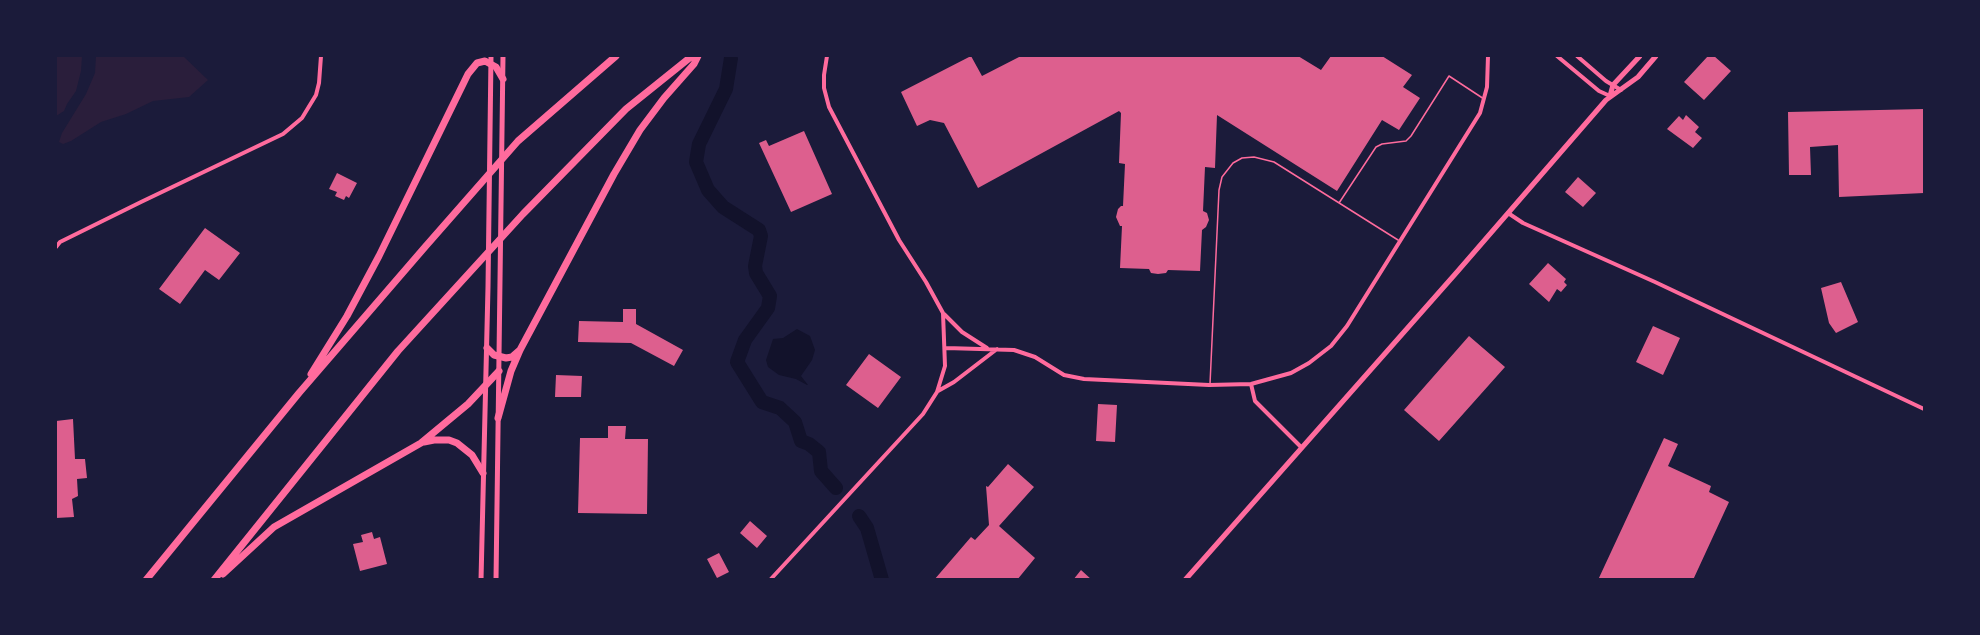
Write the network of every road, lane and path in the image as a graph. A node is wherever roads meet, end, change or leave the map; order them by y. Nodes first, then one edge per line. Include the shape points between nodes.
1 (321, 56) edge
2 (475, 56) edge
3 (503, 56) edge
4 (616, 56) edge
5 (692, 56) edge
6 (698, 56) edge
7 (827, 56) edge
8 (1488, 56) edge
9 (1557, 56) edge
10 (1576, 56) edge
11 (1640, 56) edge
12 (1656, 56) edge
13 (491, 59) edge
14 (468, 74) junction
15 (503, 79) junction
16 (1613, 85) junction
17 (1621, 90) junction
18 (1610, 96) junction
19 (1485, 99) junction
20 (1339, 204) junction
21 (1507, 213) junction
22 (1401, 242) junction
23 (56, 247) edge
24 (943, 313) junction
25 (487, 348) junction
26 (946, 348) junction
27 (987, 349) junction
28 (998, 349) junction
29 (520, 350) junction
30 (499, 357) junction
31 (499, 371) junction
32 (1251, 384) junction
33 (1209, 385) junction
34 (485, 387) junction
35 (937, 392) junction
36 (299, 393) junction
37 (1924, 409) edge
38 (498, 418) junction
39 (421, 443) junction
40 (1301, 447) junction
41 (483, 473) junction
42 (481, 564) junction
43 (773, 578) edge
44 (146, 579) edge
45 (216, 579) edge
46 (476, 579) edge
47 (481, 579) edge
48 (496, 579) edge
49 (1185, 579) edge

1 - 23 street via 316,95 302,118 284,134 150,197
2 - 14 highway
3 - 15 main road
4 - 36 highway via 518,141
5 - 45 highway via 626,109 398,351
6 - 29 highway via 640,130
7 - 24 street via 824,88 829,107 899,240
8 - 19 street
9 - 18 street
10 - 16 street
11 - 16 main road
12 - 17 main road
13 - 14 highway
13 - 15 highway
13 - 25 main road
14 - 36 highway via 347,316
15 - 30 main road
16 - 17 street
16 - 18 main road
17 - 18 main road
18 - 21 main road
19 - 20 lane via 1449,76 1412,136 1406,141 1376,147
19 - 22 street
20 - 22 lane
20 - 33 lane via 1267,159 1242,158 1228,167 1219,190
21 - 37 street
21 - 40 main road
22 - 32 street via 1331,346 1291,373
24 - 26 street
24 - 27 street
25 - 30 highway
25 - 34 main road
26 - 27 street
26 - 35 street
27 - 28 street
28 - 33 street via 1027,355 1064,375 1084,379
28 - 35 street
29 - 30 highway via 512,357
29 - 38 highway
30 - 31 main road
31 - 34 highway
31 - 38 main road
32 - 33 street
32 - 40 street via 1255,401
34 - 39 highway
34 - 41 main road
35 - 43 street via 917,421
36 - 44 highway
38 - 48 main road
39 - 41 highway via 457,443 472,455
39 - 45 highway via 274,527
40 - 49 main road
41 - 42 main road
42 - 46 main road
42 - 47 main road

